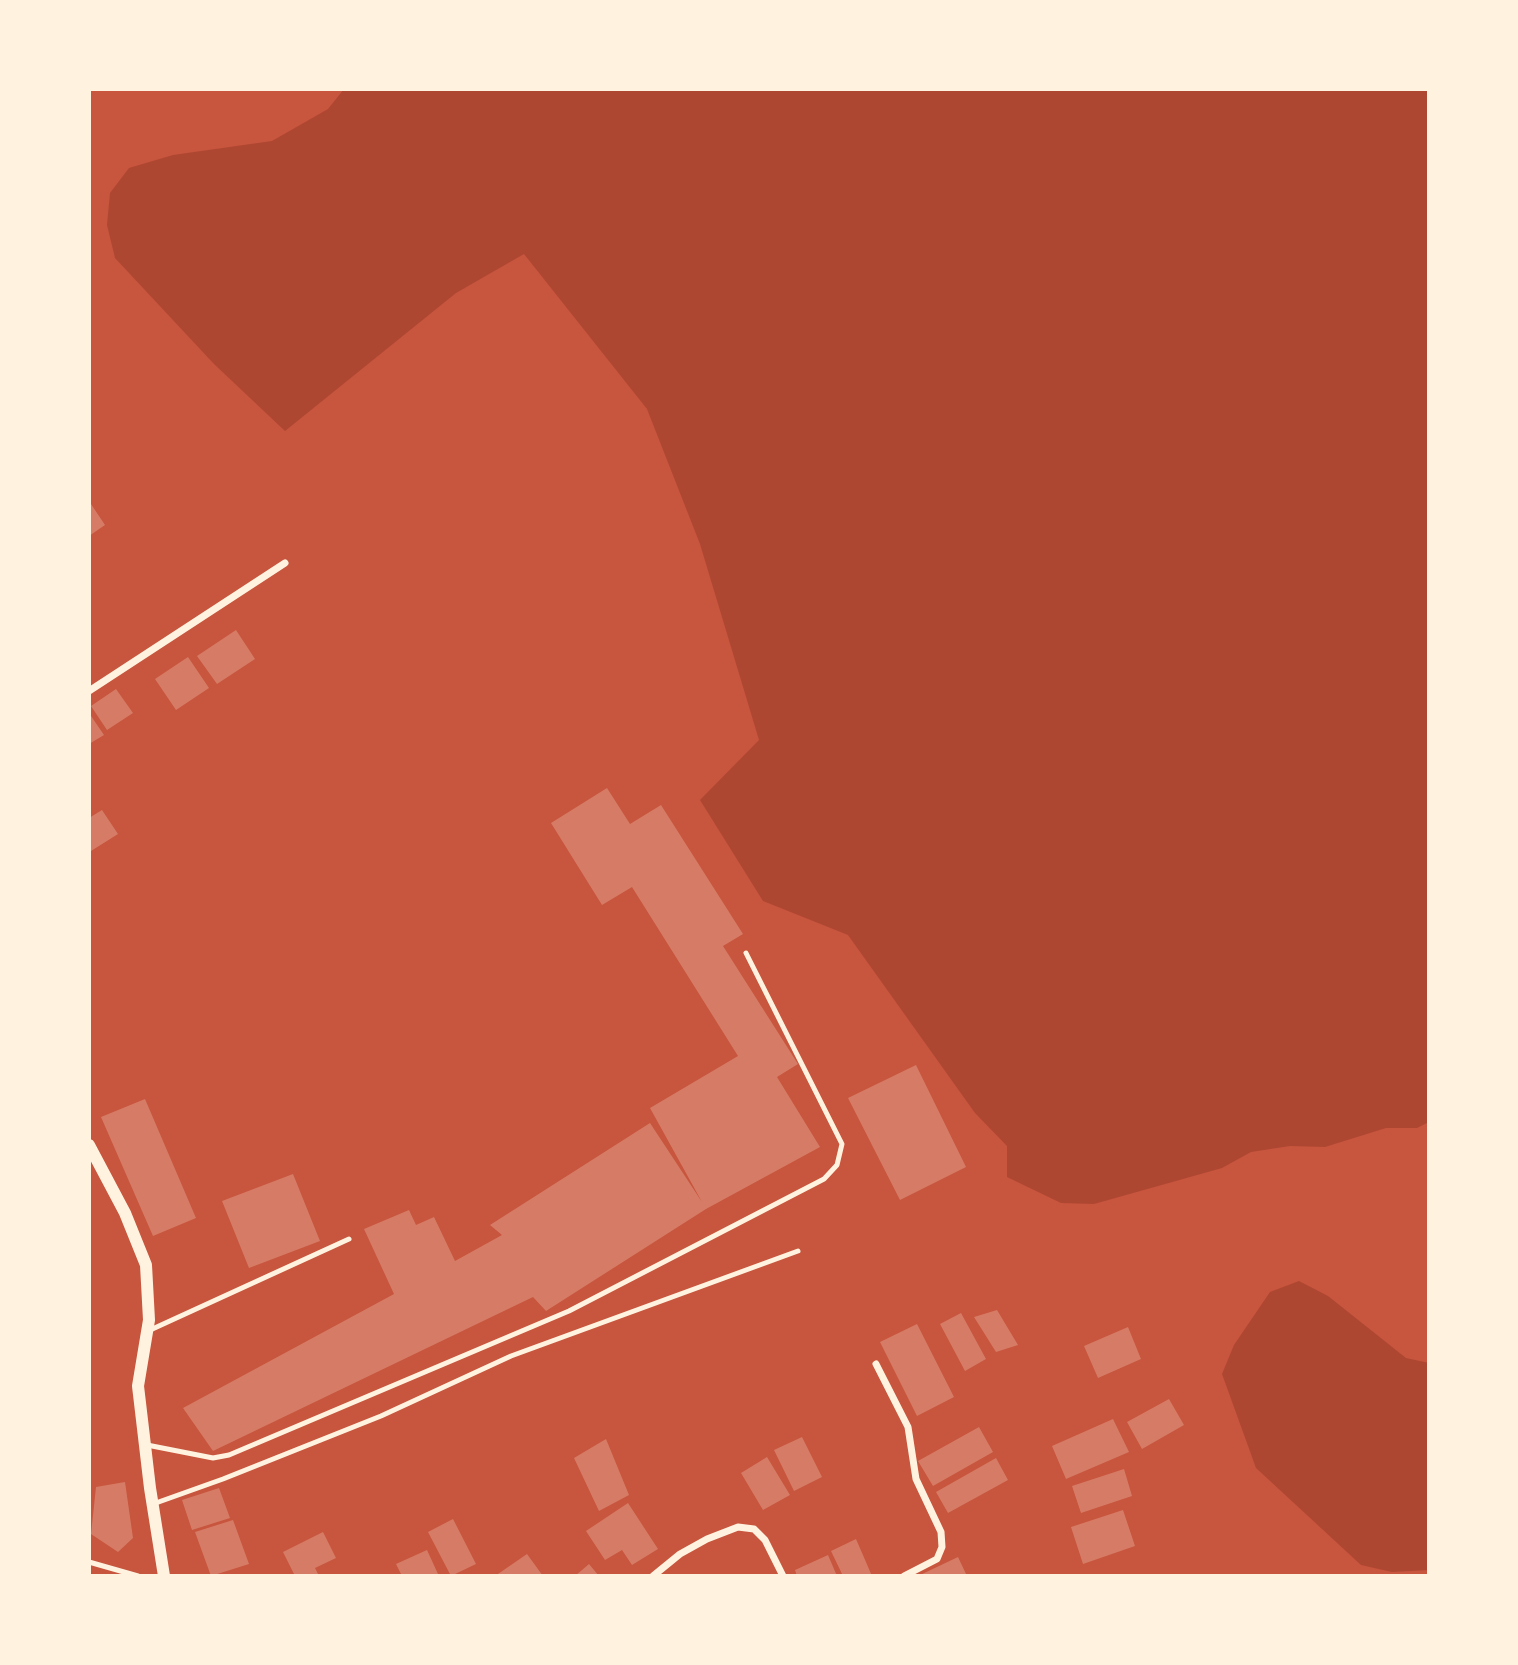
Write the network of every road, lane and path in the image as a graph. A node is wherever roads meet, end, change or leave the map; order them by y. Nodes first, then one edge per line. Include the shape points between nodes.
1 (285, 563) dead end
2 (89, 691) edge
3 (746, 953) dead end
4 (89, 1145) edge
5 (349, 1239) dead end
6 (798, 1251) dead end
7 (148, 1331) junction
8 (876, 1364) dead end
9 (144, 1444) junction
10 (153, 1504) junction
11 (89, 1562) edge
12 (138, 1576) edge
13 (164, 1576) edge
14 (653, 1576) edge
15 (783, 1576) edge
16 (904, 1576) edge

1 - 2 street
3 - 9 lane via 842,1144 837,1165 824,1179 569,1311 229,1455 214,1458
4 - 7 street via 146,1265
5 - 7 lane
6 - 10 lane via 511,1356 381,1416
7 - 9 street via 138,1386
8 - 16 street via 908,1427 916,1479 941,1532 942,1547 936,1559
9 - 10 street
10 - 13 street
11 - 12 lane
14 - 15 street via 680,1554 738,1527 754,1530 765,1541

